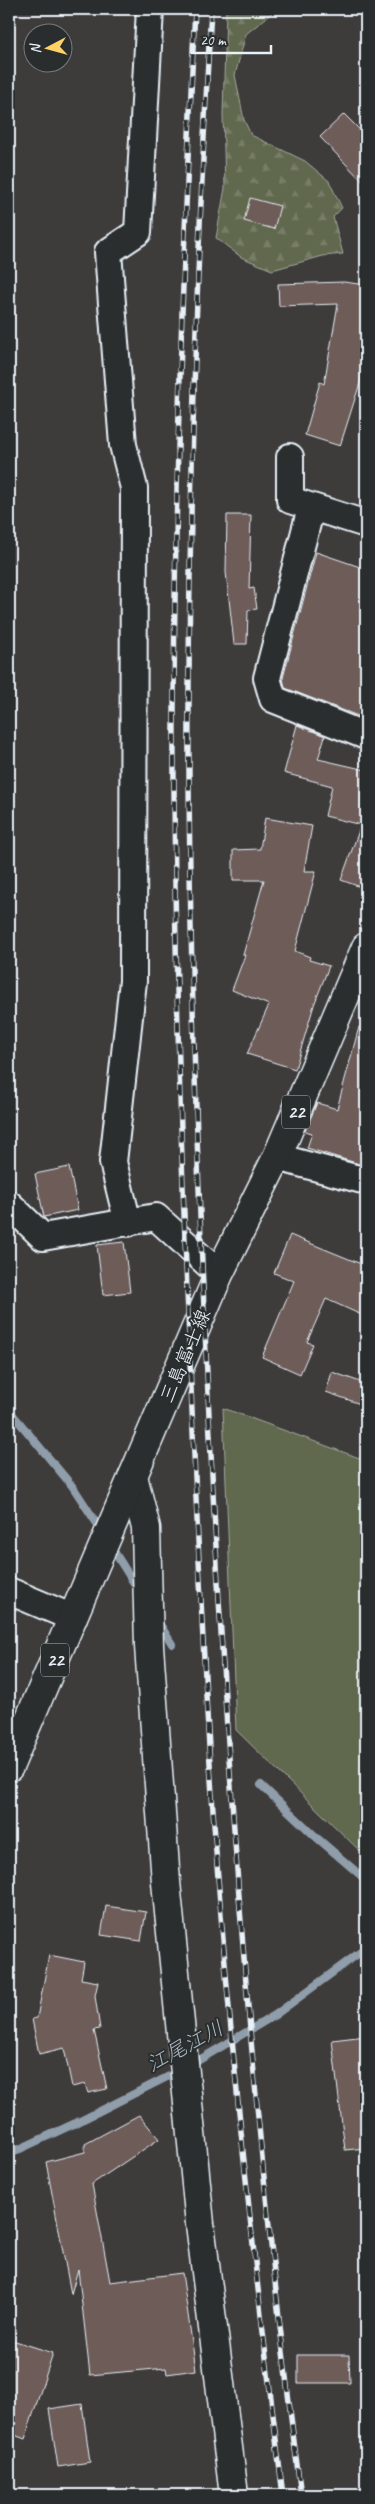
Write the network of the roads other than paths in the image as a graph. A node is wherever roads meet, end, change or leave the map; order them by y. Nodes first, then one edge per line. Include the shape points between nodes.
1 (150, 9) edge
2 (290, 457) dead end
3 (311, 508) junction
4 (366, 524) edge
5 (366, 736) edge
6 (366, 947) edge
7 (277, 1157) junction
8 (366, 1181) edge
9 (9, 1204) edge
10 (128, 1223) junction
11 (219, 1274) junction
12 (133, 1476) junction
13 (9, 1591) edge
14 (73, 1618) junction
15 (9, 1767) edge
16 (234, 2495) edge

1 - 10 street via 138,232 108,252 123,445 134,488 133,981 113,1162
2 - 3 street via 290,500
3 - 4 street
3 - 5 street via 267,678 273,699
6 - 7 street, 三島富士線 / 22
7 - 8 street
7 - 11 street, 三島富士線 / 22
9 - 10 street via 43,1237
10 - 11 street via 156,1217
11 - 12 street, 三島富士線 / 22
12 - 14 street, 三島富士線 / 22
12 - 16 street via 146,1528 149,1626 166,1882 200,2224
13 - 14 street
14 - 15 street, 三島富士線 / 22

